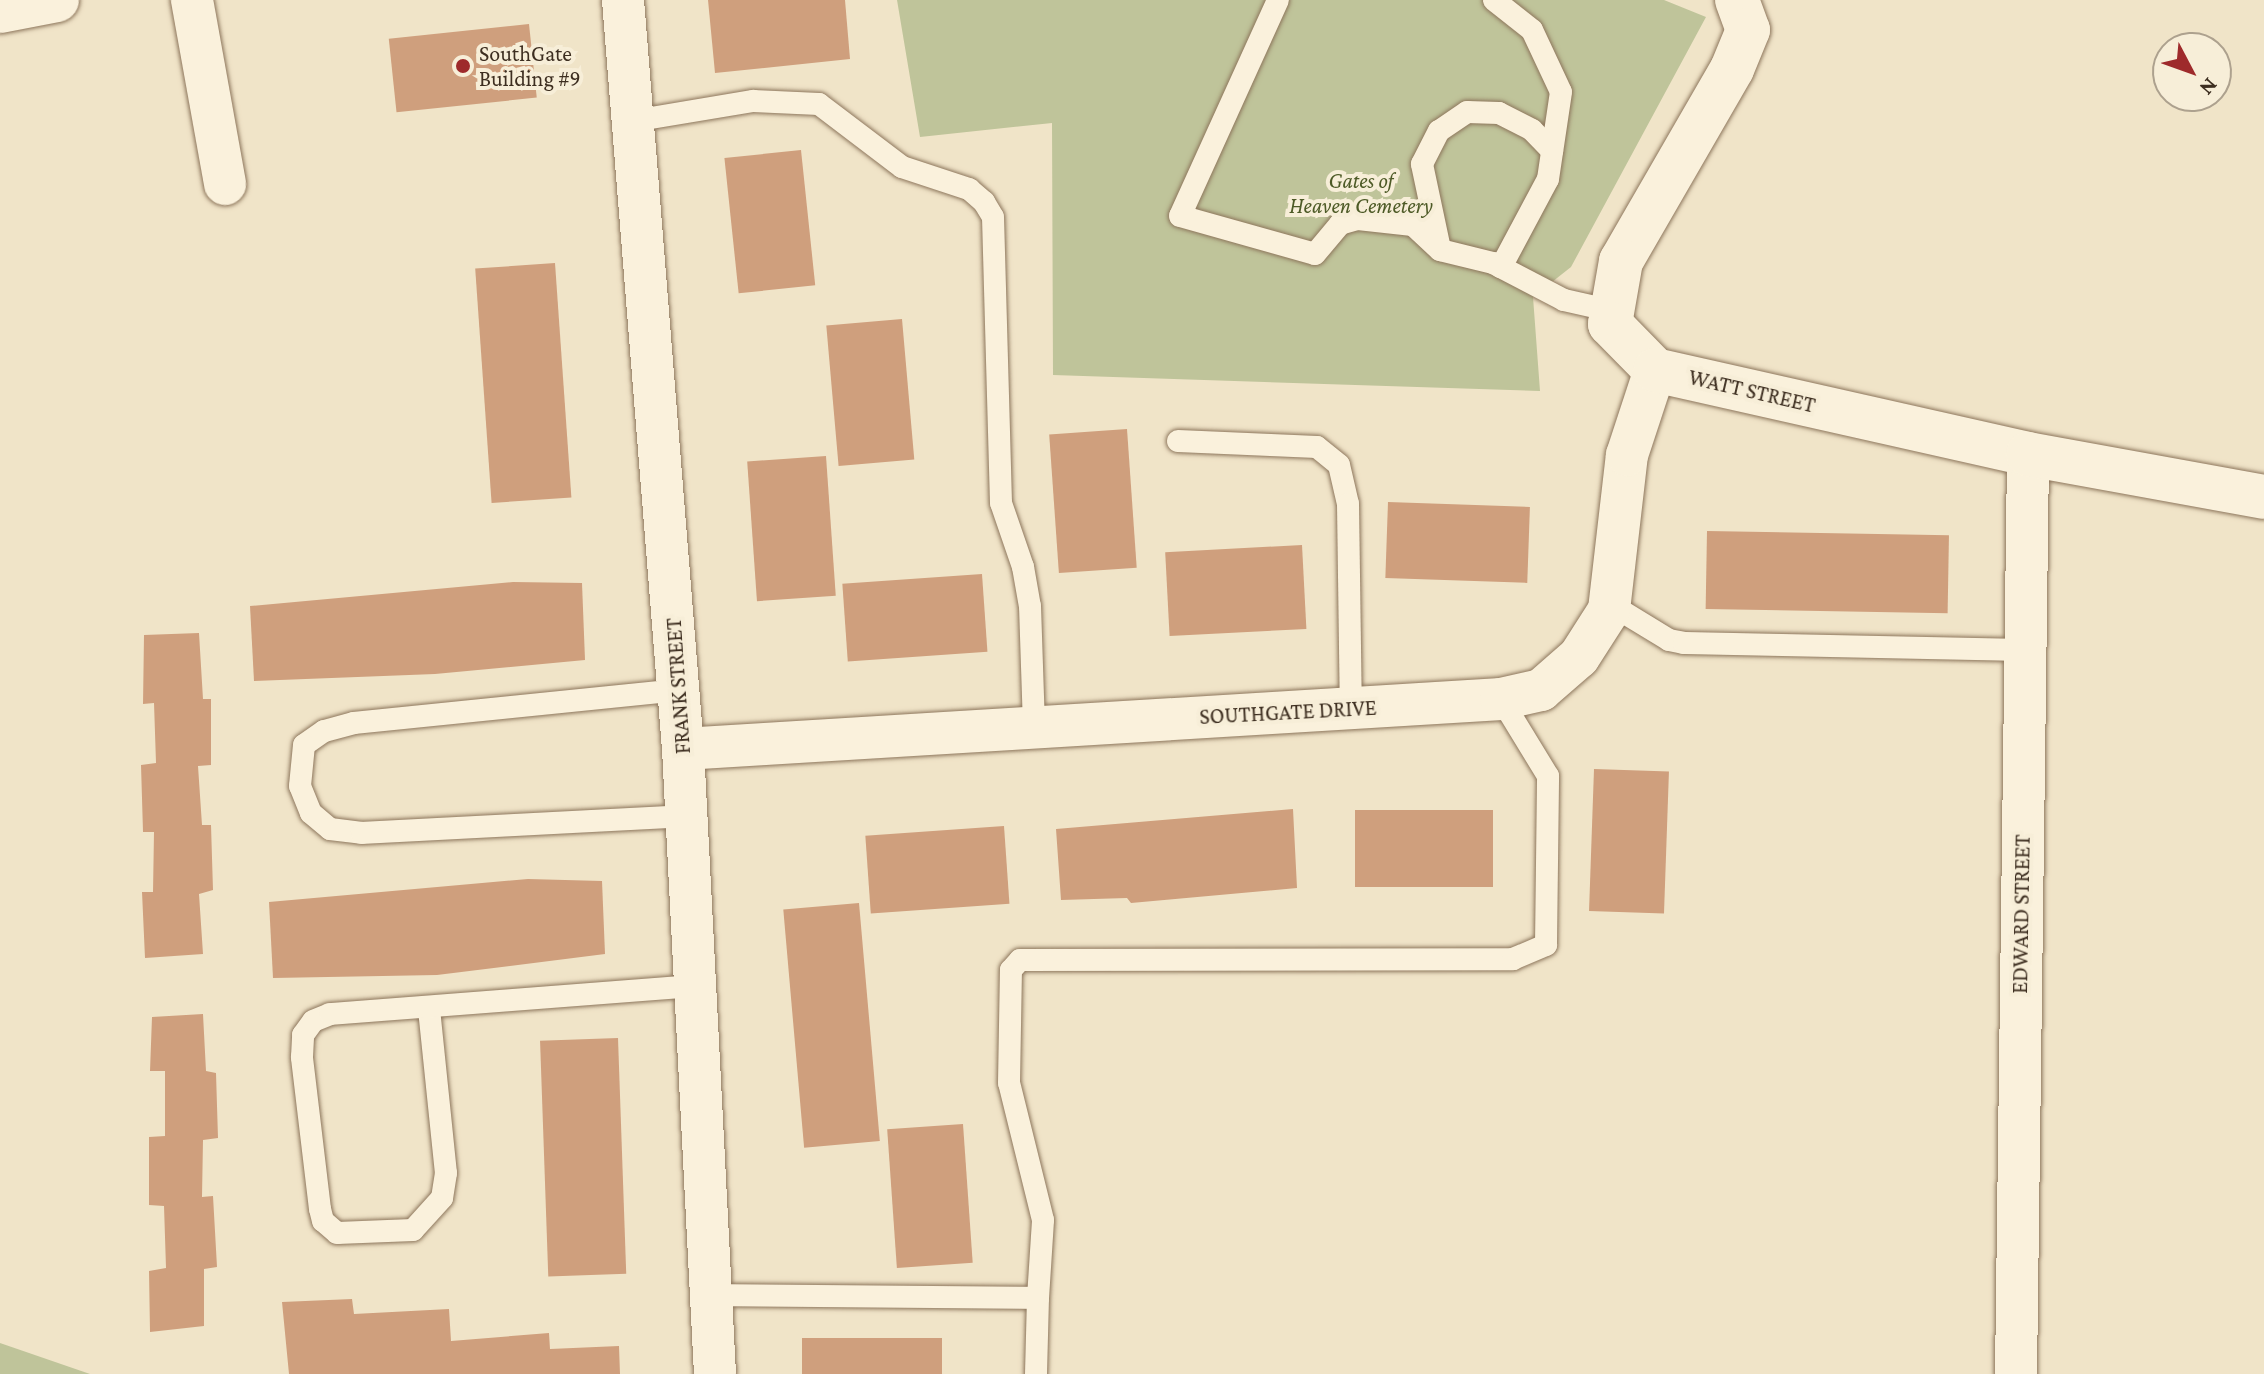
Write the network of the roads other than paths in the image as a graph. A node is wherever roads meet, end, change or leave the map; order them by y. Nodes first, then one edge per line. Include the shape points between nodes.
1 (57, 0) edge
2 (192, 0) edge
3 (623, 0) edge
4 (1278, 0) edge
5 (1494, 0) edge
6 (1737, 0) edge
7 (0, 11) edge
8 (633, 121) junction
9 (1552, 151) junction
10 (225, 184) dead end
11 (1440, 250) junction
12 (1501, 267) junction
13 (1613, 311) junction
14 (1655, 370) junction
15 (1178, 441) dead end
16 (2028, 454) junction
17 (2264, 497) edge
18 (1610, 604) junction
19 (2025, 650) junction
20 (679, 690) junction
21 (1501, 699) junction
22 (1351, 708) junction
23 (1034, 727) junction
24 (683, 749) junction
25 (687, 816) junction
26 (696, 986) junction
27 (429, 1009) junction
28 (713, 1295) junction
29 (1038, 1298) junction
30 (715, 1374) edge
31 (1036, 1374) edge
32 (2016, 1374) edge

1 - 7 street
2 - 10 street
3 - 8 street, FRANK STREET
4 - 11 lane via 1180,216 1315,254 1340,224 1358,219 1413,225
5 - 9 lane via 1532,30 1561,92
6 - 13 street via 1748,30 1743,43 1621,261
8 - 20 street, FRANK STREET
8 - 23 lane via 753,101 819,104 902,167 969,189 984,202 993,217 1001,503 1030,606
9 - 11 lane via 1532,130 1499,113 1467,112 1439,131 1422,164
9 - 12 lane via 1548,179
11 - 12 lane
12 - 13 lane via 1564,300
13 - 14 street via 1610,324
14 - 16 street, WATT STREET
14 - 18 street, SOUTHGATE DRIVE via 1627,455
15 - 22 lane via 1317,447 1339,465 1348,504
16 - 17 street, WATT STREET
16 - 19 street, EDWARD STREET
18 - 19 lane via 1662,636 1684,643
18 - 21 street, SOUTHGATE DRIVE via 1579,657 1541,690
19 - 32 street, EDWARD STREET
20 - 24 street, FRANK STREET
20 - 25 lane via 354,723 324,731 304,745 300,786 311,813 330,829 362,833
21 - 22 street, SOUTHGATE DRIVE
21 - 29 lane via 1548,776 1546,945 1513,959 1033,956 1011,970 1009,1083 1043,1220
22 - 23 street, SOUTHGATE DRIVE
23 - 24 street, SOUTHGATE DRIVE
24 - 25 street, FRANK STREET
25 - 26 street, FRANK STREET
26 - 27 lane
26 - 28 street, FRANK STREET
27 - 27 lane via 330,1014 313,1021 303,1035 320,1209 323,1221 337,1233 413,1230 442,1198 446,1173
28 - 29 lane
28 - 30 street, FRANK STREET
29 - 31 lane

